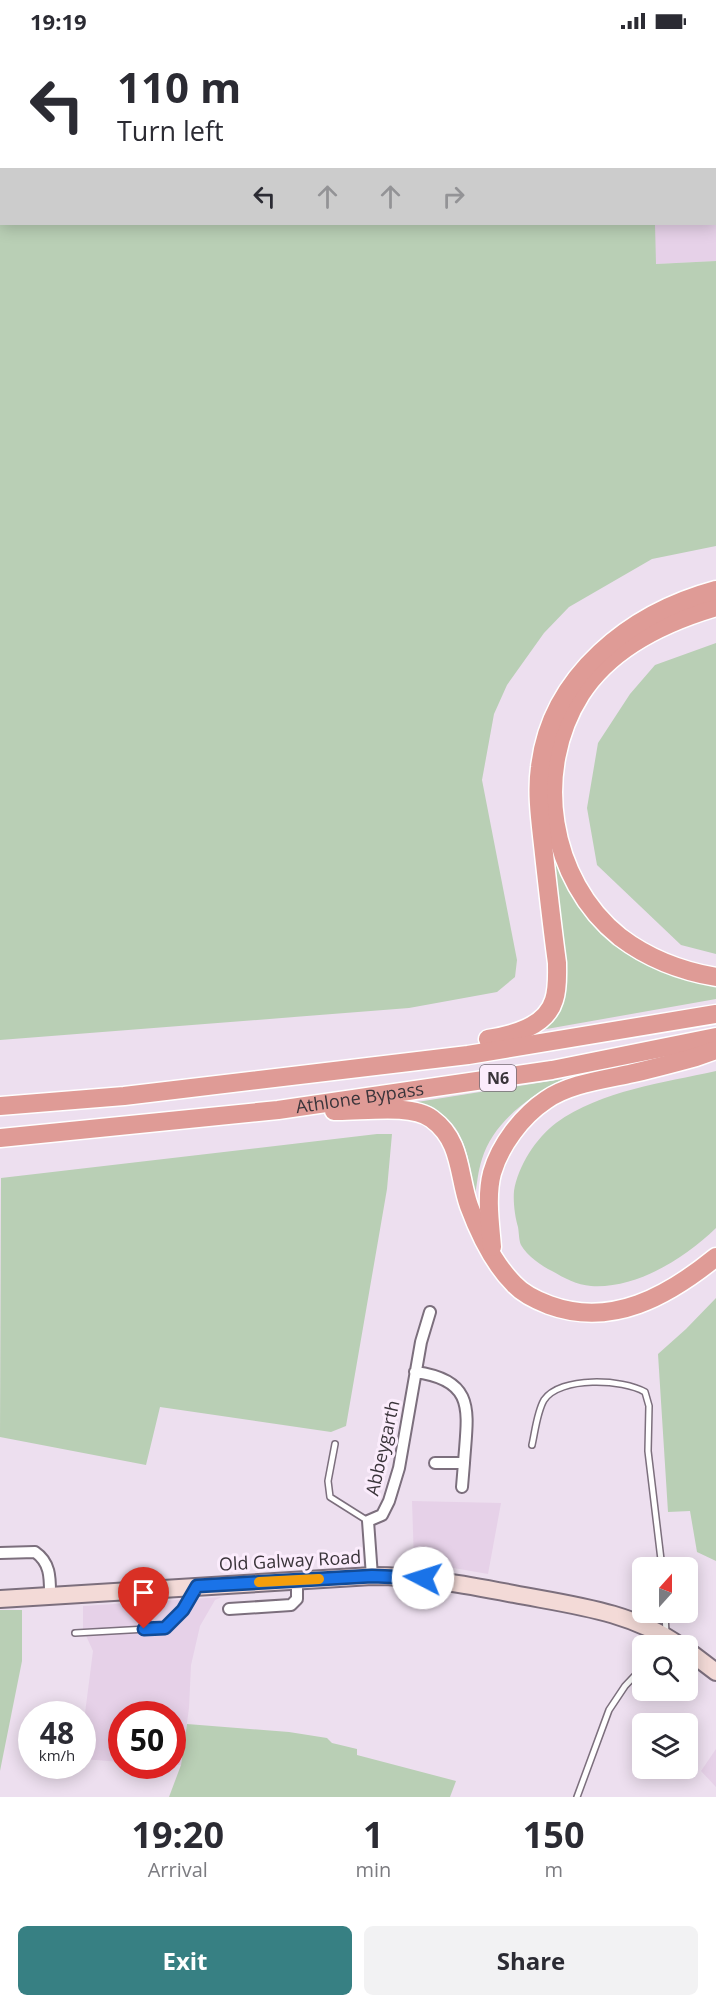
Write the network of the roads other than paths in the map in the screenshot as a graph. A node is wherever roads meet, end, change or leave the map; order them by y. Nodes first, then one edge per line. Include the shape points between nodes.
1 (716, 590) edge
2 (716, 607) edge
3 (716, 977) edge
4 (716, 1014) edge
5 (716, 1037) edge
6 (716, 1050) edge
7 (412, 1061) junction
8 (0, 1106) edge
9 (278, 1110) junction
10 (0, 1138) edge
11 (716, 1257) edge
12 (494, 1260) junction
13 (430, 1312) dead end
14 (415, 1372) junction
15 (335, 1444) dead end
16 (532, 1445) dead end
17 (435, 1463) dead end
18 (464, 1463) junction
19 (462, 1487) dead end
20 (368, 1521) junction
21 (0, 1553) edge
22 (661, 1557) edge
23 (372, 1576) junction
24 (297, 1580) junction
25 (197, 1586) junction
26 (50, 1596) junction
27 (0, 1599) edge
28 (229, 1609) dead end
29 (75, 1633) dead end
30 (660, 1635) edge
31 (698, 1658) edge
32 (716, 1672) edge
33 (632, 1679) edge
34 (577, 1797) edge

1 - 7 highway via 666,608 607,645 564,695 548,728 539,769 539,794 557,985 547,1013 511,1035 456,1045
2 - 3 highway via 680,618 638,639 616,656 582,693 558,747 552,806 567,866 596,913 620,937 654,958
4 - 7 highway, Athlone Bypass / N6
5 - 9 highway, Athlone Bypass / N6 via 552,1070
6 - 12 highway via 570,1089 546,1099 528,1115 513,1131 492,1174 489,1212
7 - 8 highway, Athlone Bypass / N6 via 124,1096
9 - 10 highway, Athlone Bypass / N6
9 - 12 highway via 392,1110 417,1112 430,1118 443,1128 456,1151 468,1205
11 - 12 highway via 661,1295 612,1312 561,1309 539,1302 513,1284
13 - 14 street, Abbeygarth
14 - 18 street via 443,1380 463,1395 467,1412
14 - 20 street, Abbeygarth via 394,1487 382,1515
15 - 20 lane, Abbeygarth via 328,1481 330,1497
16 - 22 lane via 545,1400 557,1390 575,1384 611,1383 635,1386 645,1392
17 - 18 street
18 - 19 street
20 - 23 street, Abbeygarth
21 - 26 street via 35,1552 46,1564
23 - 24 main road, Old Galway Road
23 - 30 main road, Old Galway Road via 423,1578 578,1607 635,1621
24 - 25 main road, Old Galway Road
24 - 28 street via 297,1599 291,1605
25 - 26 main road, Old Galway Road
25 - 29 lane via 183,1610 165,1628
26 - 27 main road, Old Galway Road
31 - 32 main road
33 - 34 lane via 609,1710

